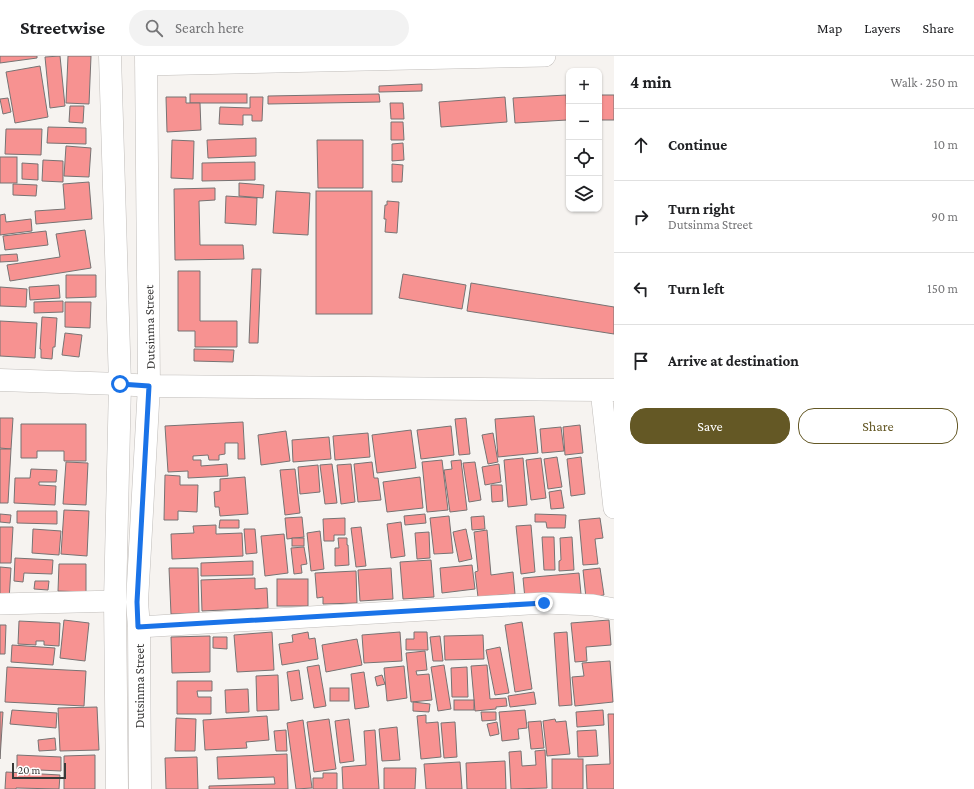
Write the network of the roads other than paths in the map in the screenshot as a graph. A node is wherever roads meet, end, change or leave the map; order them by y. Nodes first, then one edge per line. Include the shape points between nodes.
1 (110, 56) edge
2 (545, 56) edge
3 (146, 61) edge
4 (0, 380) edge
5 (120, 384) junction
6 (149, 386) junction
7 (607, 390) edge
8 (614, 508) edge
9 (115, 601) junction
10 (0, 604) edge
11 (614, 609) edge
12 (138, 627) junction
13 (117, 789) edge
14 (140, 789) edge

1 - 5 street, Dutsinma Street
2 - 3 street
3 - 6 street, Dutsinma Street
4 - 5 street
5 - 6 street
5 - 9 street, Dutsinma Street
6 - 7 street
6 - 12 street, Dutsinma Street via 137,602
7 - 8 street
9 - 10 street
9 - 13 street, Dutsinma Street
11 - 12 street via 593,605 544,603
12 - 14 street, Dutsinma Street

